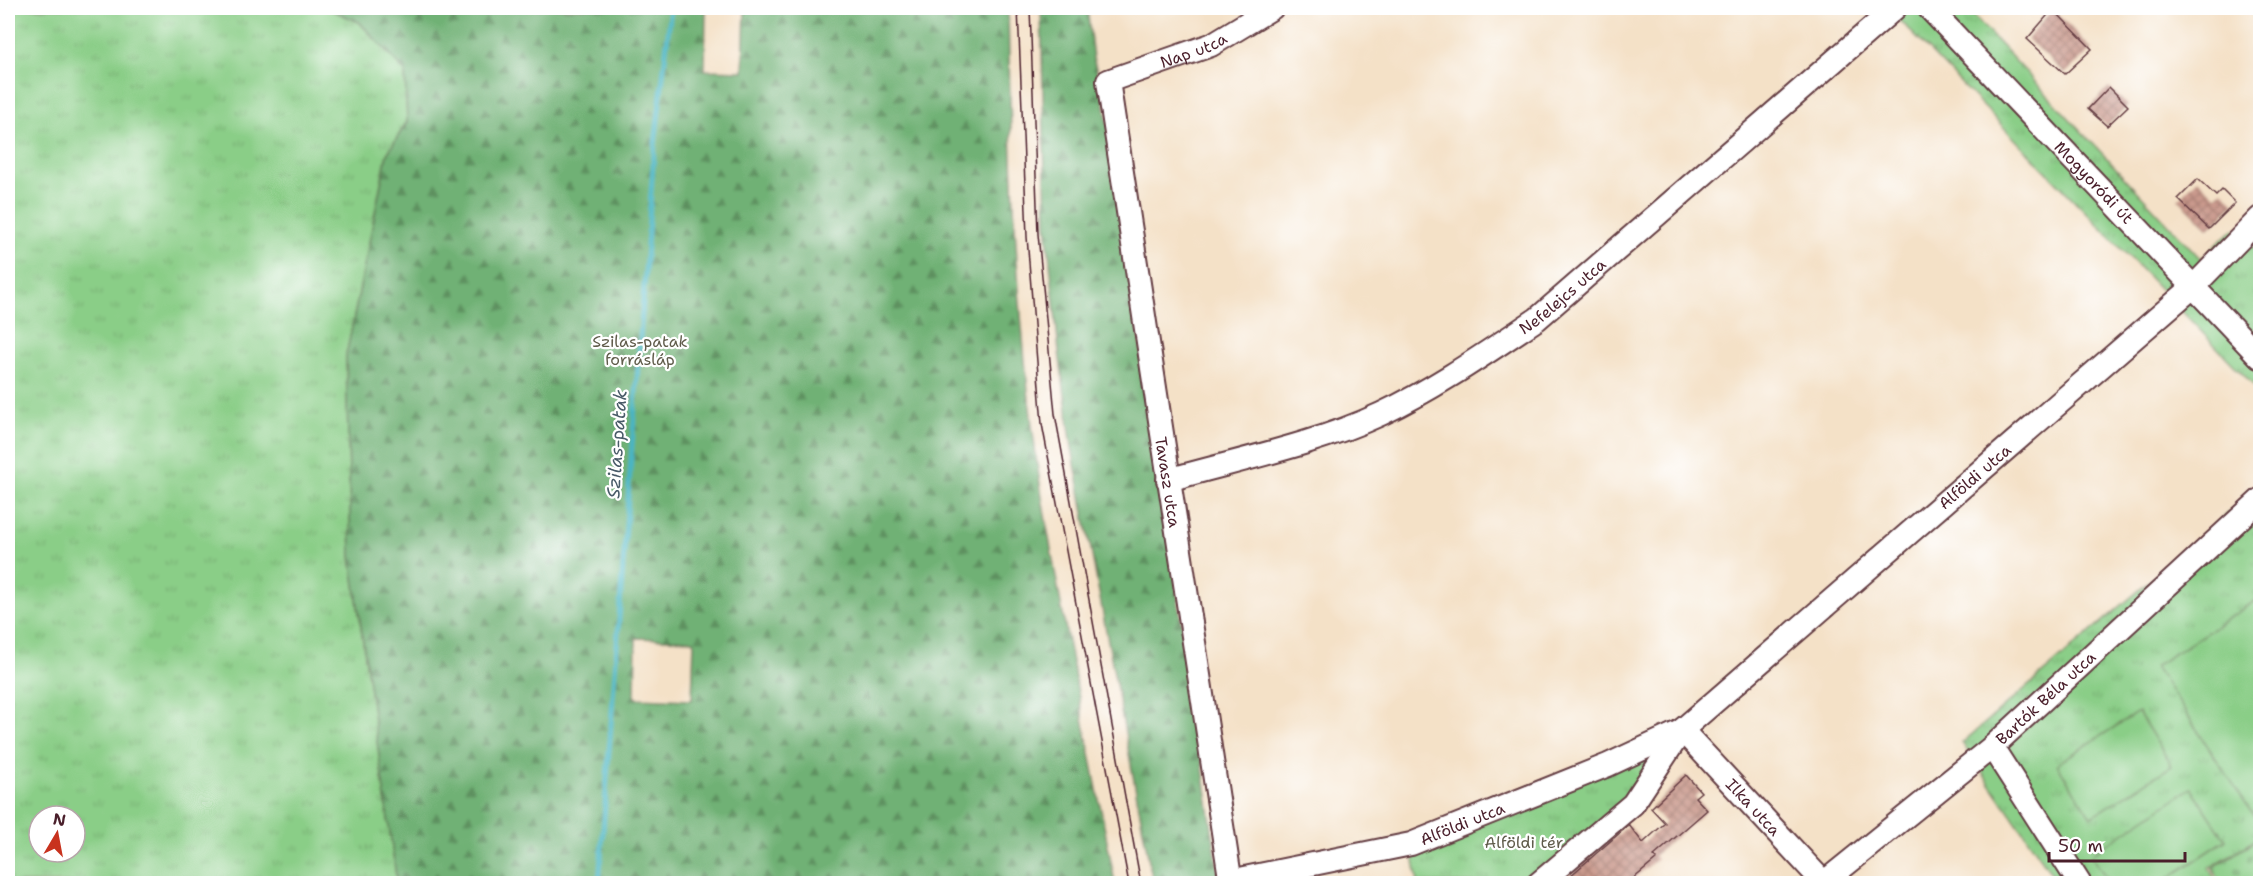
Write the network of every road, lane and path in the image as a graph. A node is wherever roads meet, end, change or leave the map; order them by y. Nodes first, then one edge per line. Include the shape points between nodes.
1 (1272, 8) edge
2 (1895, 8) edge
3 (1929, 8) edge
4 (1956, 8) edge
5 (1949, 30) junction
6 (1108, 81) joint
7 (2260, 218) edge
8 (2193, 287) junction
9 (2260, 357) edge
10 (1168, 480) junction
11 (2260, 500) edge
12 (1682, 730) junction
13 (1992, 747) junction
14 (1230, 882) edge
15 (1824, 883) edge
16 (1538, 884) edge
17 (2080, 884) edge

1 - 6 street, Nap utca via 1211,45
2 - 10 street, Nefelejcs utca via 1537,319 1485,354 1429,390 1340,431
3 - 5 street, Mogyoródi út
4 - 5 street
5 - 8 street, Mogyoródi út
6 - 10 street, Tavasz utca
7 - 8 street, Alföldi utca
8 - 9 street, Mogyoródi út
8 - 12 street, Alföldi utca
10 - 14 street, Tavasz utca
11 - 13 street, Bartók Béla utca
12 - 14 street, Alföldi utca via 1608,765 1411,844
12 - 15 street, Ilka utca
12 - 16 street, Alföldi utca via 1633,804
13 - 15 street, Bartók Béla utca
13 - 17 street

